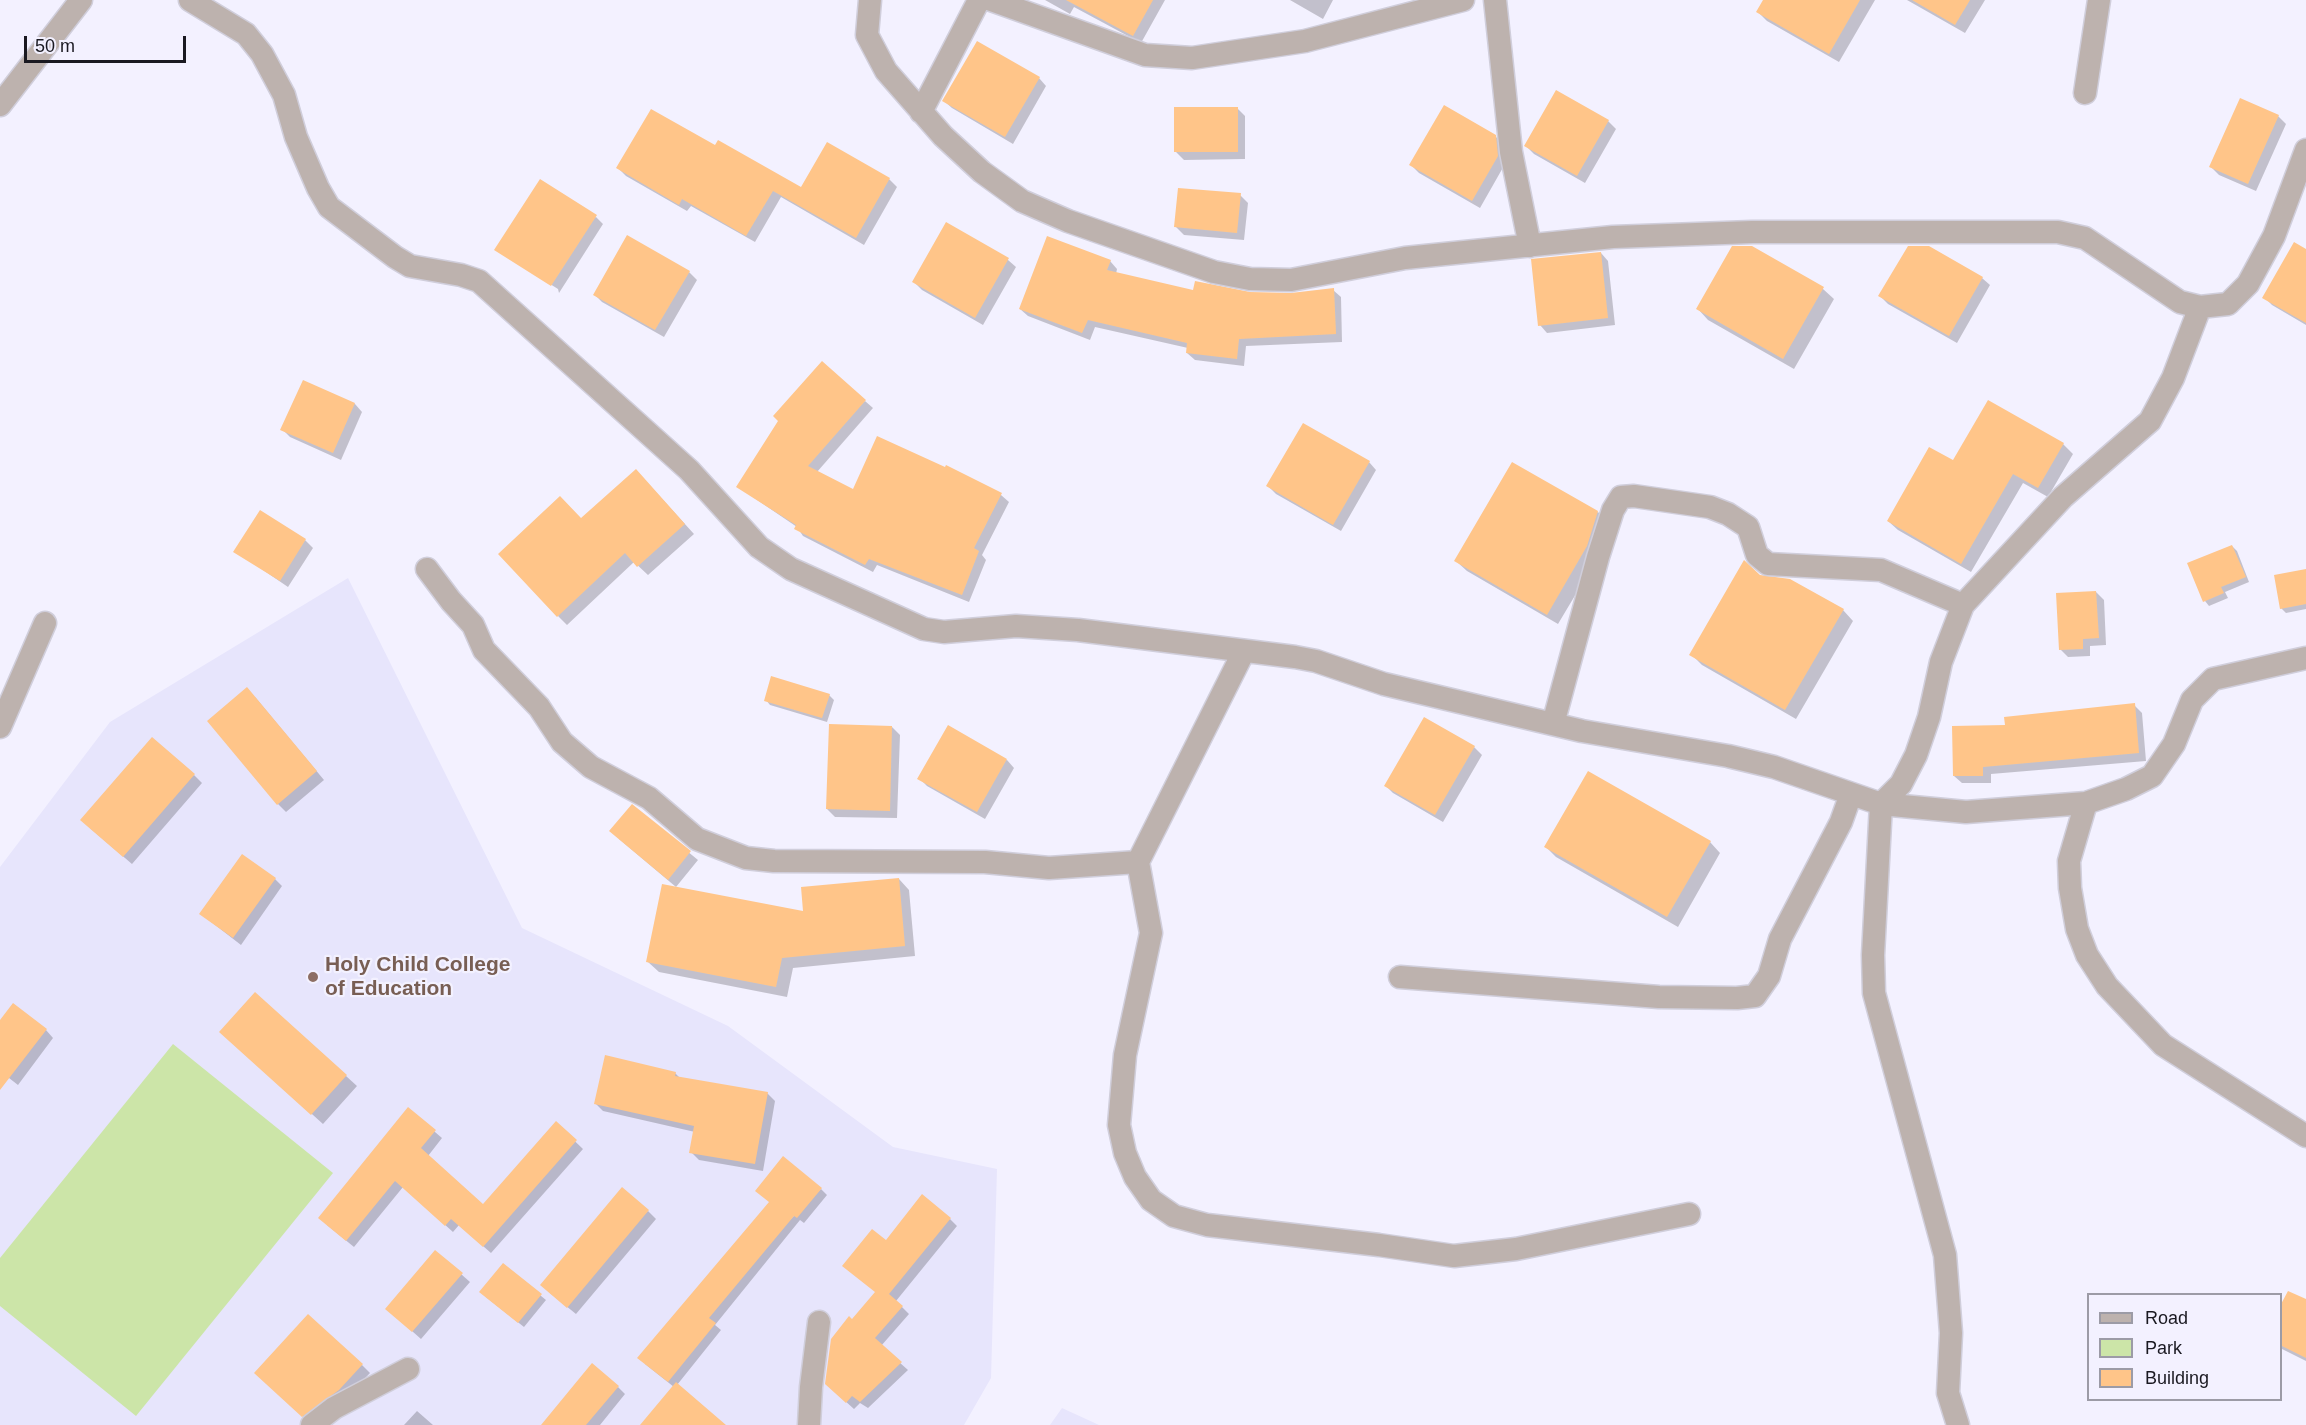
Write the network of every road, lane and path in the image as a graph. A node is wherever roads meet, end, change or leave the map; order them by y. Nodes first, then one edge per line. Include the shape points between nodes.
1 (81, 0) edge
2 (190, 0) edge
3 (870, 0) edge
4 (979, 0) edge
5 (991, 0) edge
6 (1463, 0) edge
7 (1495, 0) edge
8 (2099, 0) edge
9 (2085, 93) dead end
10 (0, 105) edge
11 (921, 112) junction
12 (2306, 150) edge
13 (1530, 246) junction
14 (2200, 307) junction
15 (427, 569) dead end
16 (1963, 605) junction
17 (45, 623) dead end
18 (1243, 652) junction
19 (2306, 657) edge
20 (1553, 724) junction
21 (0, 727) edge
22 (1851, 794) junction
23 (2086, 803) junction
24 (1881, 804) junction
25 (1138, 862) junction
26 (1400, 977) dead end
27 (2306, 1136) edge
28 (1689, 1214) dead end
29 (819, 1322) dead end
30 (408, 1369) dead end
31 (312, 1425) edge
32 (810, 1425) edge
33 (1958, 1425) edge

1 - 10 street
2 - 18 street via 246,34 262,54 284,95 296,137 329,207 410,266 479,281 689,470 759,547 791,569 924,629 944,632 1037,627 1151,637
3 - 11 street via 867,36 886,71
4 - 11 street
5 - 6 street via 1145,55 1192,58 1305,41
7 - 13 street via 1511,152
8 - 9 street
11 - 13 street via 982,172 1022,201 1214,272 1250,279 1290,280 1405,258
12 - 14 street via 2274,236 2248,284 2228,304
13 - 14 street via 1613,237 1752,232 2058,232 2085,238 2180,302
14 - 16 street via 2173,378 2150,421 2062,497
15 - 25 street via 473,626 484,650 539,707 562,742 591,767 642,794 697,839 721,850 746,858 821,863 985,862 1049,868
16 - 20 street via 1881,570 1768,564 1757,555 1748,527 1728,514 1710,507 1622,497 1613,510 1598,557
16 - 24 street via 1941,662 1916,756 1900,784
17 - 21 street
18 - 20 street via 1316,661 1384,684
18 - 25 street
19 - 23 street via 2213,679 2192,700 2174,744 2152,776
20 - 22 street via 1728,756 1774,767
22 - 24 street
22 - 26 street via 1841,822 1780,939 1769,975 1755,996 1659,997
23 - 24 street via 1966,812
23 - 27 street via 2069,861 2071,899 2080,938 2107,986 2163,1045
24 - 33 street via 1874,993 1945,1255 1951,1333 1948,1393
25 - 28 street via 1151,933 1125,1055 1119,1125 1135,1178 1151,1200 1174,1216 1207,1225 1454,1256 1516,1249
29 - 32 street
30 - 31 street via 334,1408

